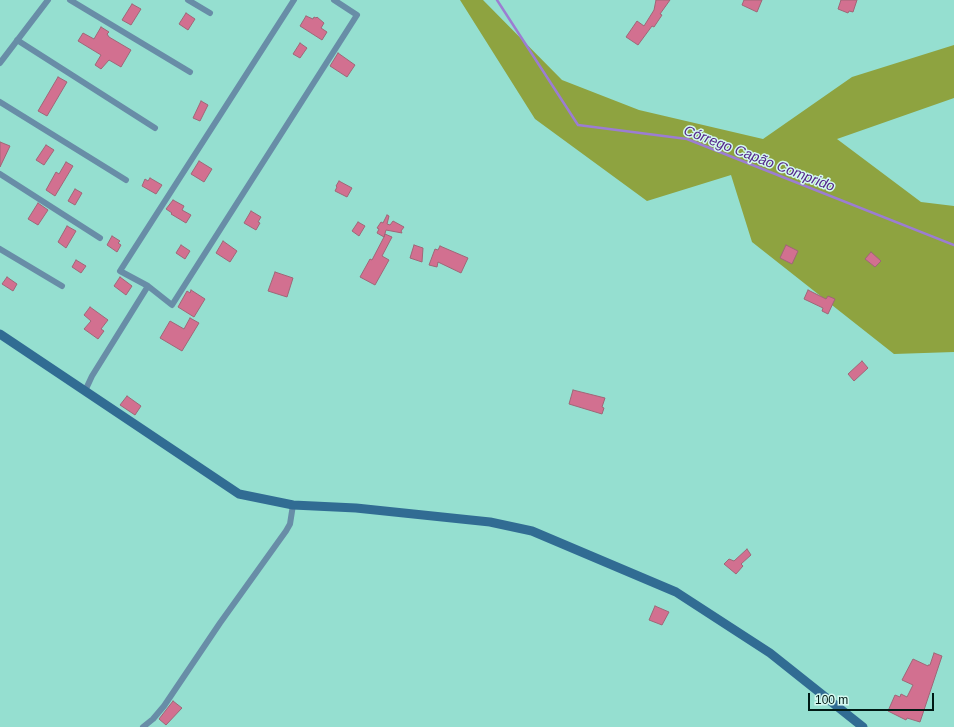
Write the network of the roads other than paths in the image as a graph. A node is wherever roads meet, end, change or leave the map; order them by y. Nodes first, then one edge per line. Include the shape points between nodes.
1 (48, 0) edge
2 (70, 0) edge
3 (188, 0) edge
4 (294, 0) edge
5 (334, 0) edge
6 (210, 13) dead end
7 (17, 40) junction
8 (0, 63) edge
9 (190, 72) dead end
10 (0, 102) edge
11 (155, 128) dead end
12 (0, 174) edge
13 (126, 180) dead end
14 (100, 238) dead end
15 (0, 249) edge
16 (62, 286) dead end
17 (148, 286) junction
18 (0, 334) edge
19 (85, 391) junction
20 (293, 504) junction
21 (143, 727) edge
22 (863, 727) edge

1 - 7 street
2 - 9 street
3 - 6 street
4 - 17 street via 120,271
5 - 17 street via 357,15 172,305
7 - 8 street
7 - 11 street
10 - 13 street
12 - 14 street
15 - 16 street
17 - 19 street
18 - 19 street
19 - 20 street via 239,494
20 - 21 street via 290,524 286,531 164,706
20 - 22 street via 490,522 532,531 676,592 770,653

